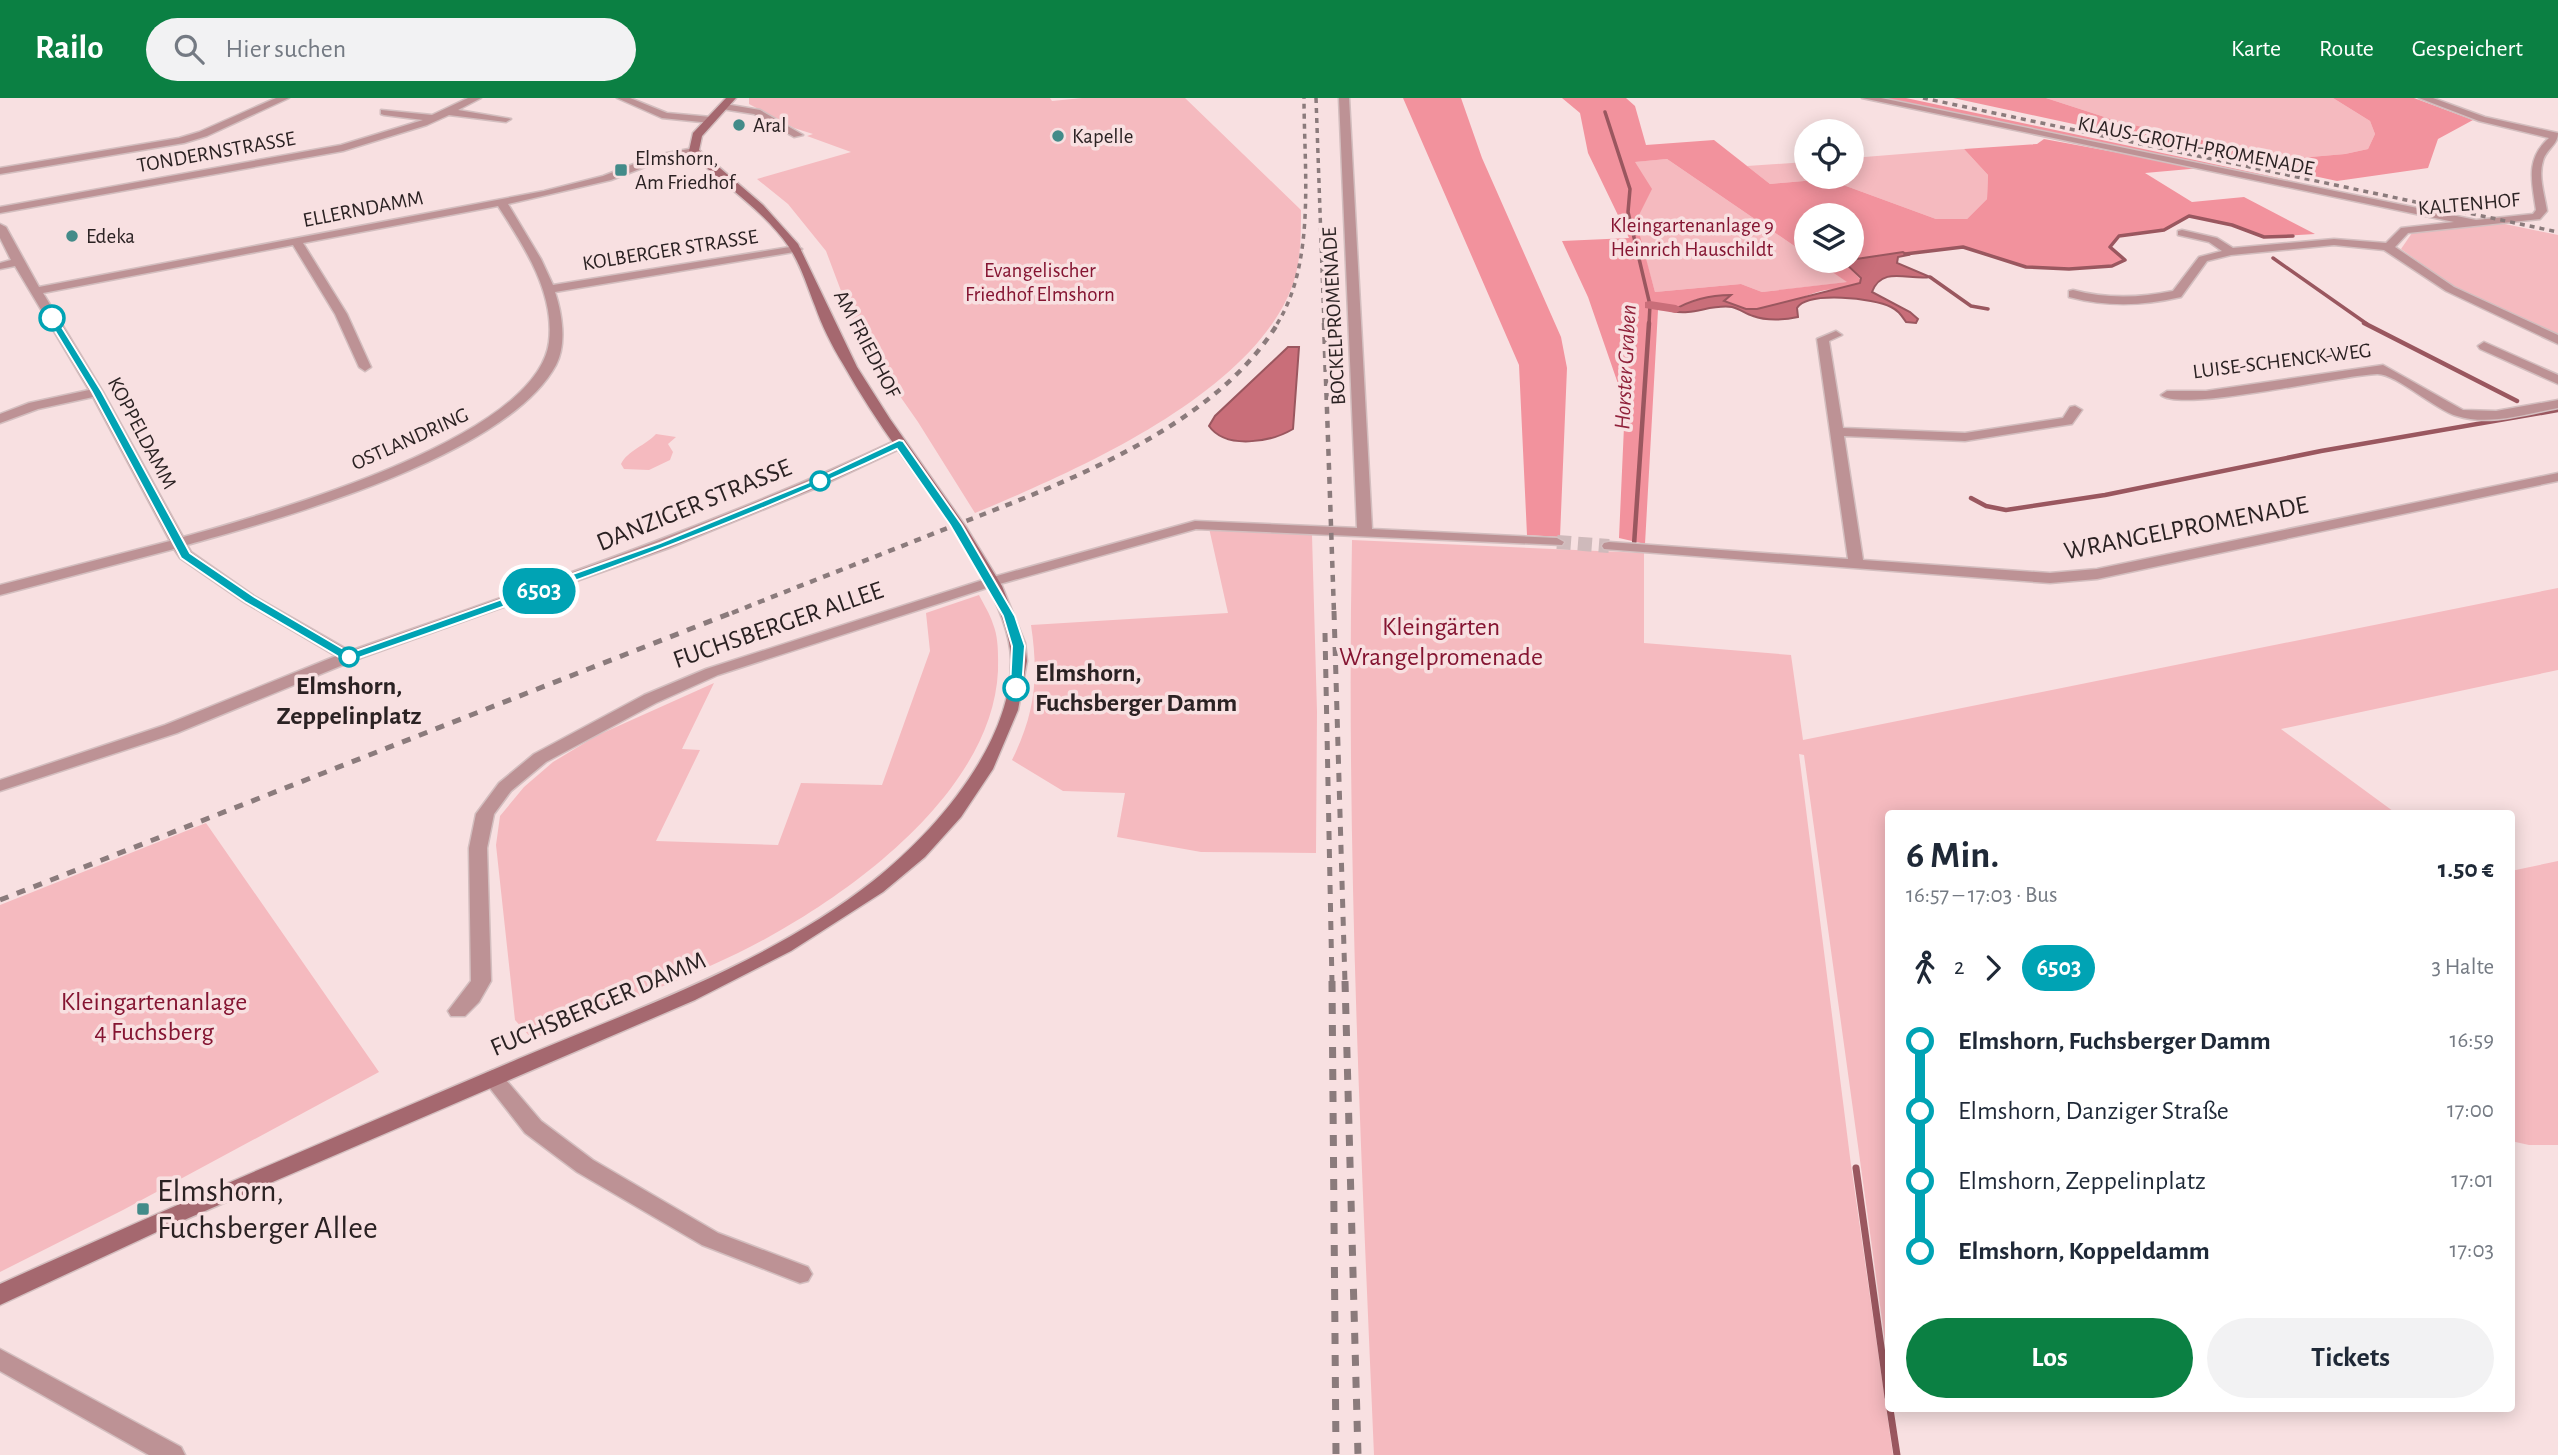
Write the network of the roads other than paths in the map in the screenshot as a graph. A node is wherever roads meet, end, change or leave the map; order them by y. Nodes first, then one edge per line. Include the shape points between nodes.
1 (284, 98) edge
2 (476, 98) edge
3 (622, 98) edge
4 (1344, 98) edge
5 (1867, 98) edge
6 (2424, 98) edge
7 (728, 103) edge
8 (384, 112) dead end
9 (449, 112) junction
10 (435, 118) junction
11 (506, 120) dead end
12 (711, 120) junction
13 (799, 135) dead end
14 (2556, 140) edge
15 (694, 146) junction
16 (0, 171) edge
17 (502, 203) junction
18 (0, 210) edge
19 (2476, 223) junction
20 (0, 227) edge
21 (2182, 233) dead end
22 (296, 241) junction
23 (2388, 247) junction
24 (796, 249) junction
25 (2231, 252) junction
26 (18, 262) junction
27 (0, 266) edge
28 (550, 289) junction
29 (36, 291) junction
30 (2073, 294) dead end
31 (1836, 335) dead end
32 (2558, 340) edge
33 (2484, 346) dead end
34 (365, 367) dead end
35 (2558, 380) edge
36 (97, 392) junction
37 (2167, 395) dead end
38 (2558, 404) edge
39 (2075, 410) dead end
40 (0, 419) edge
41 (1835, 432) junction
42 (899, 444) junction
43 (2558, 477) edge
44 (1365, 533) junction
45 (176, 542) junction
46 (1557, 542) tunnel mouth
47 (1609, 546) tunnel mouth
48 (1856, 564) junction
49 (991, 582) junction
50 (0, 590) edge
51 (349, 657) junction
52 (0, 786) edge
53 (458, 1011) dead end
54 (493, 1078) junction
55 (800, 1274) dead end
56 (0, 1295) edge
57 (0, 1359) edge
58 (172, 1455) edge

1 - 16 street via 180,141
2 - 9 street, TONDERNSTRASSE
3 - 12 street via 665,116
4 - 44 street, BOCKELPROMENADE
5 - 19 street, KLAUS-GROTH-PROMENADE
6 - 14 street
7 - 12 street
7 - 13 street via 757,112
8 - 10 street, TONDERNSTRASSE
9 - 10 street, TONDERNSTRASSE
9 - 11 street
10 - 18 street, TONDERNSTRASSE via 343,148
12 - 15 street
14 - 19 street, KALTENHOF via 2538,155 2534,173 2542,211 2536,217
15 - 17 street, ELLERNDAMM via 581,186
15 - 24 street, AM FRIEDHOF via 777,223
17 - 22 street, ELLERNDAMM
17 - 28 street, OSTLANDRING
19 - 23 street, KALTENHOF via 2405,230
20 - 26 street, KOPPELDAMM
21 - 25 street via 2213,240
22 - 29 street, ELLERNDAMM
22 - 34 street via 341,314
23 - 25 street via 2334,242
23 - 32 street via 2450,289
24 - 28 street, KOLBERGER STRASSE
24 - 42 street, AM FRIEDHOF via 849,364
25 - 30 street via 2203,259 2177,294 2140,302
26 - 27 street
26 - 29 street, KOPPELDAMM
28 - 45 street, OSTLANDRING via 555,331 550,363 537,387 509,413 450,448 376,479
29 - 36 street, KOPPELDAMM
31 - 41 street via 1824,339
33 - 35 street
36 - 40 street
36 - 45 street, KOPPELDAMM
37 - 38 street, LUISE-SCHENCK-WEG via 2206,395 2383,369 2472,416
39 - 41 street via 2067,421 1965,437
41 - 48 street
42 - 49 street, AM FRIEDHOF
42 - 51 street, DANZIGER STRASSE via 664,545
43 - 48 street, WRANGELPROMENADE via 2096,574 2026,578
44 - 46 street
44 - 49 street, FUCHSBERGER ALLEE via 1195,525
45 - 50 street, OSTLANDRING
45 - 51 street, KOPPELDAMM via 185,555 249,599
47 - 48 street, WRANGELPROMENADE
49 - 53 street, FUCHSBERGER ALLEE via 712,672 650,699 540,758 505,787 485,814 478,848 481,981
49 - 54 street, FUCHSBERGER DAMM via 1018,646 1013,704 977,783 932,838 882,883 790,945 688,995
51 - 52 street, DANZIGER STRASSE via 171,729
54 - 55 street via 533,1127 585,1167 710,1239
54 - 56 street, FUCHSBERGER DAMM
57 - 58 street

